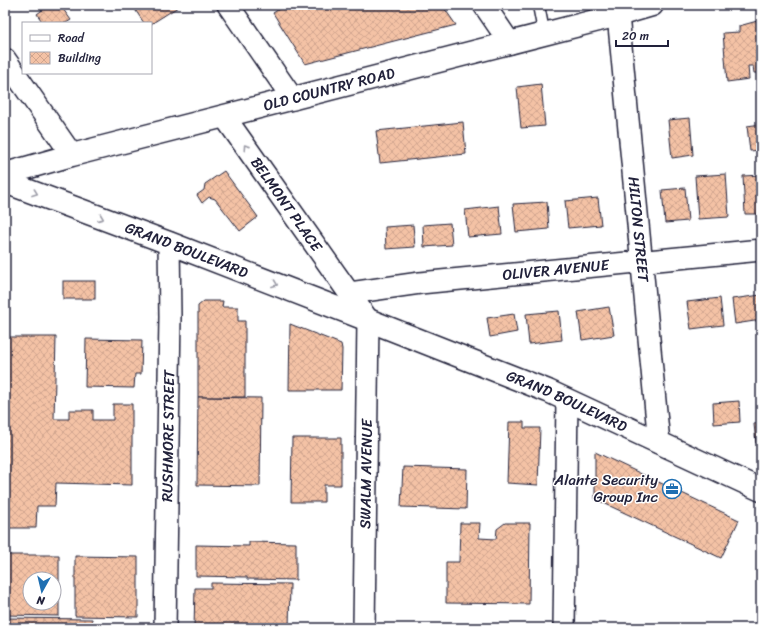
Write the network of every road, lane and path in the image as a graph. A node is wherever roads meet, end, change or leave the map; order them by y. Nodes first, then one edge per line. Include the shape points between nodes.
1 (228, 5) edge
2 (484, 5) edge
3 (540, 5) edge
4 (652, 5) edge
5 (618, 15) junction
6 (544, 34) junction
7 (510, 43) junction
8 (5, 59) edge
9 (292, 99) junction
10 (224, 116) junction
11 (72, 155) junction
12 (5, 174) edge
13 (5, 182) edge
14 (169, 243) junction
15 (761, 250) edge
16 (642, 262) junction
17 (350, 293) junction
18 (368, 320) junction
19 (567, 400) junction
20 (659, 443) junction
21 (761, 490) edge
22 (165, 628) edge
23 (364, 628) edge
24 (564, 628) edge

1 - 9 street
2 - 7 street
3 - 6 lane
4 - 5 street, OLD COUNTRY ROAD
5 - 6 street, OLD COUNTRY ROAD
5 - 16 street, HILTON STREET
6 - 7 street, OLD COUNTRY ROAD
7 - 9 street, OLD COUNTRY ROAD
8 - 11 street
9 - 10 street, OLD COUNTRY ROAD
10 - 11 street, OLD COUNTRY ROAD
17 -> 10 street, BELMONT PLACE
11 - 12 street, OLD COUNTRY ROAD
13 -> 14 street, GRAND BOULEVARD
14 -> 18 street, GRAND BOULEVARD
14 - 22 street, RUSHMORE STREET
15 - 16 street, OLIVER AVENUE
16 - 17 street, OLIVER AVENUE via 420,283
16 - 20 street, HILTON STREET
17 - 18 street
18 - 19 street, GRAND BOULEVARD
18 - 23 street, SWALM AVENUE
19 - 20 street, GRAND BOULEVARD
19 - 24 street
20 - 21 street, GRAND BOULEVARD

